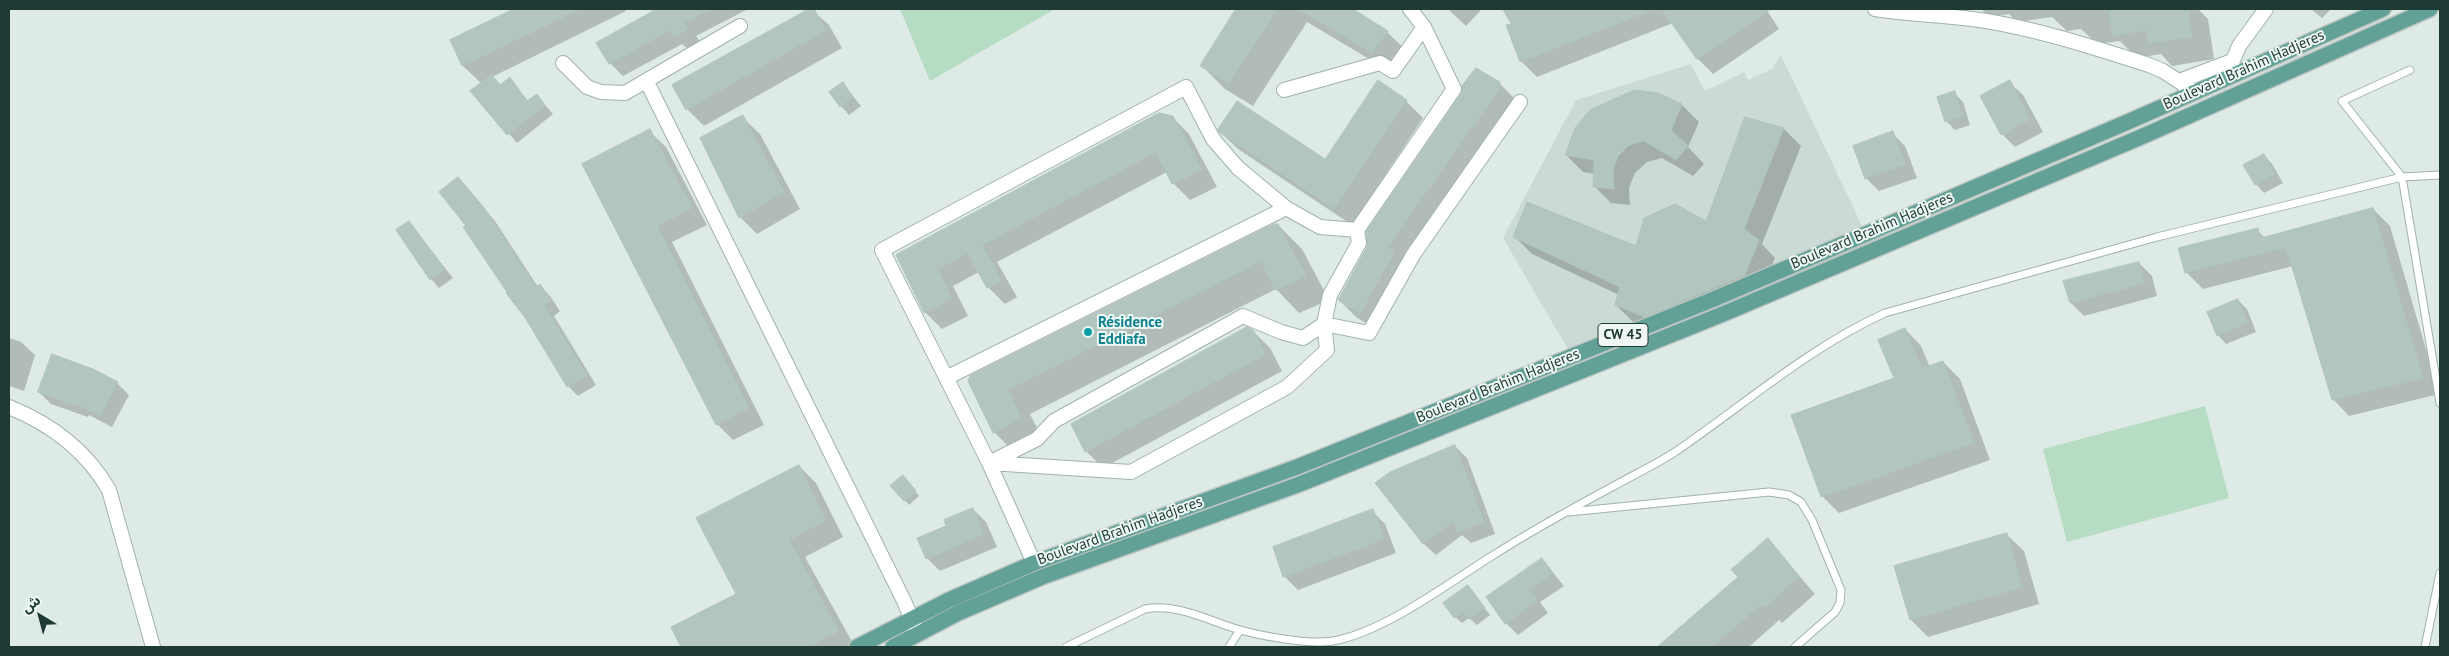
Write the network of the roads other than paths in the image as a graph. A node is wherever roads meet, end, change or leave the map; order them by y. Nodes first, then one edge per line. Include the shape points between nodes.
1 (1410, 9) edge
2 (1875, 9) edge
3 (2266, 9) edge
4 (2383, 9) edge
5 (2430, 9) edge
6 (740, 26) dead end
7 (1424, 27) junction
8 (2232, 61) junction
9 (563, 63) dead end
10 (2410, 70) dead end
11 (2225, 79) junction
12 (2179, 81) junction
13 (647, 82) junction
14 (2202, 89) junction
15 (1284, 90) dead end
16 (1520, 102) dead end
17 (2215, 104) junction
18 (2440, 175) edge
19 (2402, 177) junction
20 (1286, 208) junction
21 (1357, 230) junction
22 (1324, 324) junction
23 (946, 378) junction
24 (2440, 403) edge
25 (9, 407) edge
26 (989, 463) junction
27 (1566, 512) junction
28 (1034, 563) junction
29 (2440, 573) edge
30 (912, 619) junction
31 (1240, 630) junction
32 (918, 634) junction
33 (153, 647) edge
34 (857, 647) edge
35 (893, 647) edge
36 (1066, 647) edge
37 (1229, 647) edge
38 (1795, 647) edge
39 (2425, 647) edge

1 - 7 street
2 - 12 street via 1984,21 2031,31 2149,65
3 - 8 street
4 - 11 main road, Boulevard Brahim Hadjeres / CW 45
5 - 17 main road
6 - 13 street
7 - 15 street via 1393,71 1380,63
7 - 21 street via 1454,89
8 - 11 street
8 - 12 street
9 - 13 street via 587,87 601,92 625,93
10 - 19 lane via 2342,100
11 - 14 main road, Boulevard Brahim Hadjeres / CW 45
12 - 14 street
13 - 30 street
14 - 17 main road
14 - 28 main road, Boulevard Brahim Hadjeres / CW 45 via 1714,299 1297,467
16 - 22 street via 1413,255 1369,333
17 - 32 main road via 1723,314 1300,484 1042,577
18 - 19 lane
19 - 24 lane
19 - 27 lane via 2157,237 1885,313 1761,387 1673,453
20 - 21 street via 1320,227
20 - 23 street
20 - 23 street via 1238,168 1213,139 1186,87 882,250
21 - 22 street via 1359,243 1330,295
22 - 26 street via 1303,338 1243,316 1054,421 1037,439
22 - 26 street via 1327,350 1287,387 1132,472
23 - 26 street
25 - 33 street via 67,439 100,474 109,490
26 - 28 street
27 - 31 lane via 1366,631 1333,641 1307,642
27 - 38 lane via 1769,492 1789,495 1801,502 1812,520 1841,590 1840,603 1834,612
28 - 30 main road, Boulevard Brahim Hadjeres / CW 45
29 - 39 lane
30 - 32 street
30 - 34 main road, Boulevard Brahim Hadjeres / CW 45
31 - 36 lane via 1173,608 1158,607 1144,609
31 - 37 lane
32 - 35 main road

